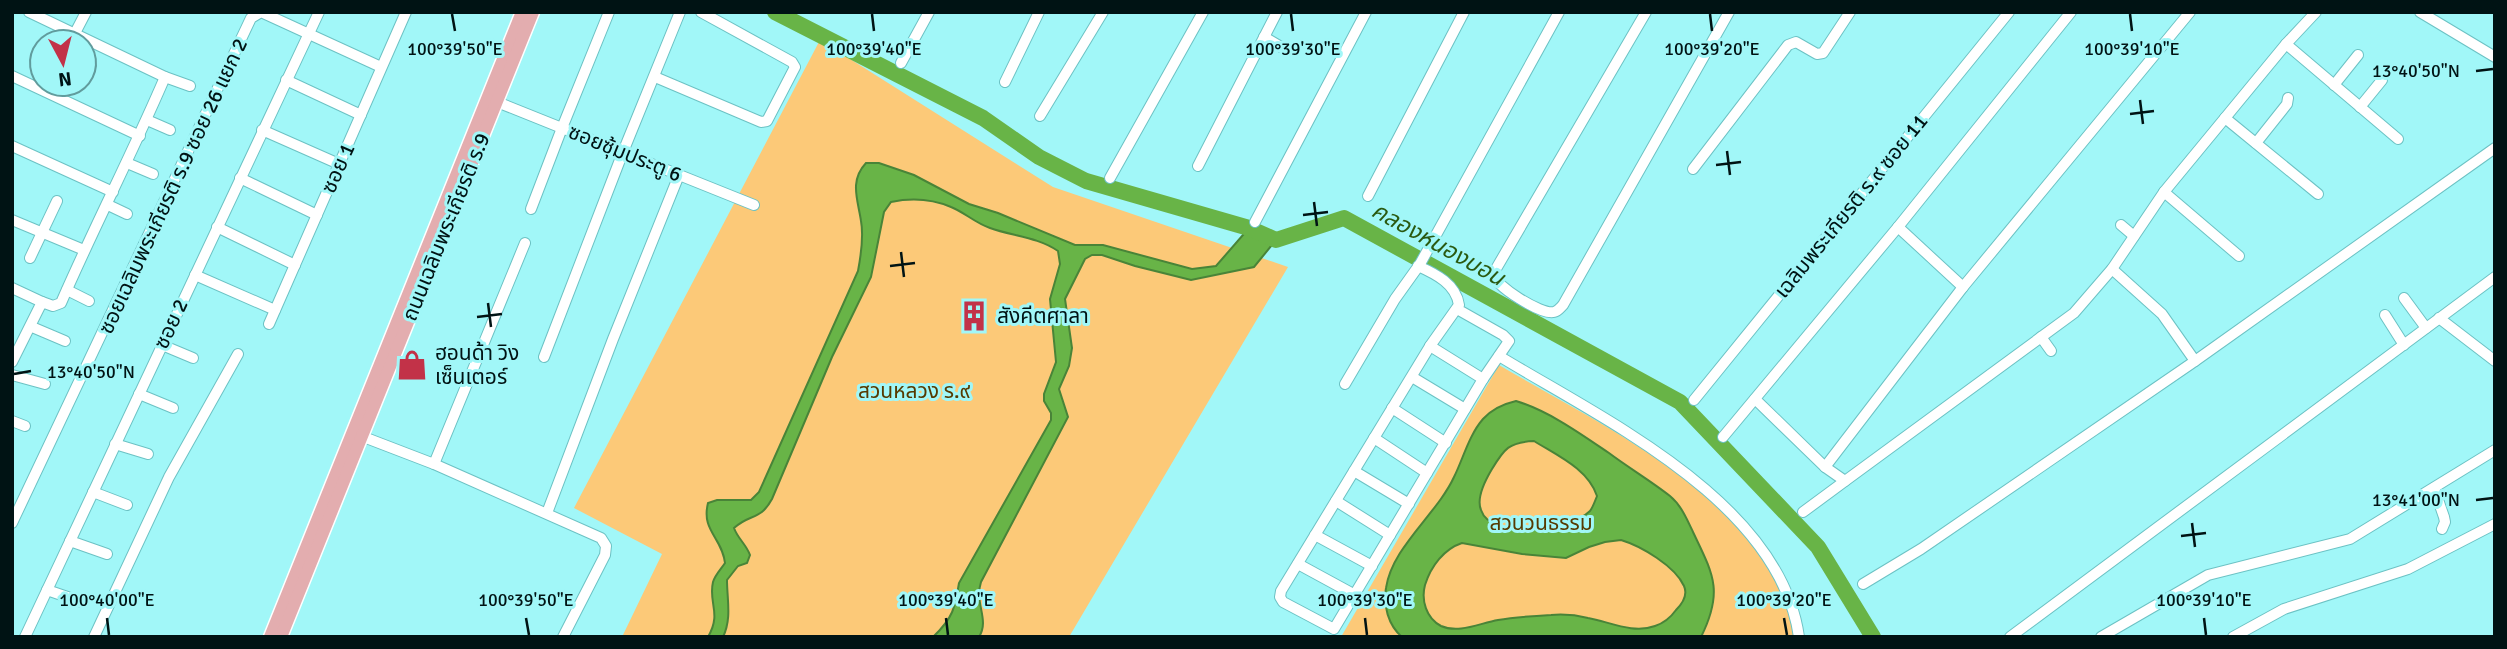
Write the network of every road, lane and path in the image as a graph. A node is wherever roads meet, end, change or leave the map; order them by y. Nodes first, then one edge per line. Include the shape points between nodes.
1 (29, 12) edge
2 (86, 12) edge
3 (319, 12) edge
4 (406, 12) edge
5 (522, 12) edge
6 (533, 12) edge
7 (610, 12) edge
8 (680, 12) edge
9 (701, 12) edge
10 (929, 12) edge
11 (1039, 12) edge
12 (1103, 12) edge
13 (1203, 12) edge
14 (1277, 12) edge
15 (1366, 12) edge
16 (1464, 12) edge
17 (1559, 12) edge
18 (1646, 12) edge
19 (1729, 12) edge
20 (1850, 12) edge
21 (2009, 12) edge
22 (2071, 12) edge
23 (2190, 12) edge
24 (2316, 12) edge
25 (2420, 12) edge
26 (60, 28) edge
27 (78, 28) edge
28 (308, 33) junction
29 (1264, 37) junction
30 (2286, 44) junction
31 (98, 46) edge
32 (1288, 51) dead end
33 (2358, 55) dead end
34 (2495, 57) edge
35 (901, 63) dead end
36 (381, 67) junction
37 (12, 76) edge
38 (165, 77) junction
39 (654, 77) junction
40 (286, 80) junction
41 (2382, 80) dead end
42 (1005, 82) dead end
43 (2334, 85) junction
44 (190, 86) dead end
45 (2288, 98) dead end
46 (497, 102) junction
47 (2360, 107) junction
48 (361, 115) junction
49 (1040, 116) dead end
50 (2225, 118) junction
51 (147, 120) junction
52 (562, 128) junction
53 (170, 130) dead end
54 (262, 130) junction
55 (141, 136) junction
56 (2398, 139) dead end
57 (2256, 143) junction
58 (12, 146) edge
59 (2495, 148) edge
60 (623, 152) junction
61 (127, 163) junction
62 (340, 164) junction
63 (1198, 166) dead end
64 (1693, 169) dead end
65 (153, 174) dead end
66 (679, 175) junction
67 (240, 178) junction
68 (1110, 178) dead end
69 (113, 192) junction
70 (2164, 192) junction
71 (2318, 194) dead end
72 (1368, 195) dead end
73 (57, 201) dead end
74 (108, 205) junction
75 (754, 205) dead end
76 (531, 209) dead end
77 (127, 214) dead end
78 (317, 215) junction
79 (12, 220) edge
80 (1255, 222) dead end
81 (2121, 225) dead end
82 (217, 227) junction
83 (1898, 227) junction
84 (41, 233) junction
85 (2134, 236) junction
86 (525, 243) dead end
87 (84, 250) junction
88 (2239, 256) dead end
89 (30, 258) dead end
90 (295, 265) junction
91 (1419, 265) junction
92 (2112, 269) junction
93 (195, 275) junction
94 (2495, 276) edge
95 (1963, 287) junction
96 (12, 288) edge
97 (67, 290) junction
98 (2404, 298) dead end
99 (89, 301) dead end
100 (42, 302) junction
101 (1457, 309) junction
102 (275, 310) junction
103 (2385, 315) dead end
104 (2439, 318) junction
105 (269, 324) dead end
106 (32, 327) junction
107 (2426, 328) junction
108 (2041, 337) junction
109 (65, 341) dead end
110 (162, 345) junction
111 (2404, 345) junction
112 (1430, 346) junction
113 (2050, 351) dead end
114 (238, 354) dead end
115 (1499, 356) junction
116 (544, 357) dead end
117 (193, 358) dead end
118 (2195, 361) junction
119 (2495, 361) edge
120 (12, 362) edge
121 (12, 375) edge
122 (1412, 377) junction
123 (1483, 379) junction
124 (45, 384) dead end
125 (1345, 384) dead end
126 (139, 394) junction
127 (1755, 399) junction
128 (1694, 400) dead end
129 (173, 408) dead end
130 (1392, 408) junction
131 (1465, 410) junction
132 (12, 421) edge
133 (25, 426) dead end
134 (361, 436) junction
135 (1723, 437) dead end
136 (1374, 438) junction
137 (1446, 443) junction
138 (115, 444) junction
139 (2495, 450) edge
140 (148, 454) dead end
141 (434, 464) junction
142 (1825, 467) junction
143 (1354, 471) junction
144 (1427, 473) junction
145 (1845, 481) junction
146 (2434, 488) junction
147 (93, 492) junction
148 (1336, 501) junction
149 (1409, 504) junction
150 (127, 505) dead end
151 (1803, 512) dead end
152 (547, 513) junction
153 (12, 523) edge
154 (2495, 524) edge
155 (2442, 529) dead end
156 (1315, 535) junction
157 (1390, 535) junction
158 (70, 541) junction
159 (107, 554) dead end
160 (1298, 564) junction
161 (1372, 566) junction
162 (1863, 584) dead end
163 (47, 590) junction
164 (1355, 595) junction
165 (82, 602) dead end
166 (27, 636) edge
167 (93, 637) edge
168 (270, 637) edge
169 (281, 637) edge
170 (563, 637) edge
171 (1799, 637) edge
172 (2010, 637) edge
173 (2101, 637) edge
174 (2233, 637) edge

1 - 26 street
2 - 27 street
3 - 28 street, ซอย 2
4 - 36 street, ซอย 1
5 - 168 main road, ถนนเฉลิมพระเกียรติ ร.9
6 - 46 main road, ถนนเฉลิมพระเกียรติ ร.9
7 - 52 street
8 - 39 street
9 - 39 street via 792,62 795,67 767,121
10 - 35 street
11 - 42 street
12 - 49 street
13 - 68 street
14 - 29 street
15 - 80 street
16 - 72 street
17 - 91 street
18 - 19 street via 1493,274 1502,288 1546,312 1563,305
20 - 64 street via 1823,53 1796,42 1788,45
21 - 128 street, เฉลิมพระเกียรติ ร.๙ ซอย 11
22 - 83 street
23 - 95 street
24 - 30 street
25 - 34 street
28 - 36 street
28 - 40 street, ซอย 2
28 - 153 street, ซอยเฉลิมพระเกียรติ ร.9 ซอย 26 แยก 2 via 261,12 251,18
29 - 32 street
29 - 63 street
30 - 43 street
30 - 50 street
31 - 38 street
33 - 43 street
36 - 48 street, ซอย 1
37 - 55 street
38 - 44 street
38 - 51 street
39 - 60 street
40 - 48 street
40 - 54 street, ซอย 2
41 - 47 street
43 - 47 street
45 - 57 street
46 - 52 street, ซอยซุ้มประตู 6
46 - 134 main road, ถนนเฉลิมพระเกียรติ ร.9
47 - 56 street
48 - 62 street, ซอย 1
50 - 57 street
50 - 70 street
51 - 53 street
51 - 55 street
52 - 60 street, ซอยซุ้มประตู 6
52 - 76 street
54 - 62 street
54 - 67 street, ซอย 2
55 - 61 street
57 - 71 street
58 - 69 street
59 - 118 street
60 - 66 street, ซอยซุ้มประตู 6
60 - 116 street
61 - 65 street
61 - 69 street
62 - 78 street, ซอย 1
66 - 75 street, ซอยซุ้มประตู 6
66 - 152 street
67 - 78 street
67 - 82 street, ซอย 2
69 - 74 street
70 - 85 street
70 - 88 street
73 - 84 street
74 - 77 street
74 - 87 street
78 - 90 street, ซอย 1
79 - 84 street
81 - 85 street
82 - 90 street
82 - 93 street, ซอย 2
83 - 95 street
83 - 127 street
84 - 87 street
84 - 89 street
85 - 92 street
86 - 141 street
87 - 97 street
90 - 102 street, ซอย 1
91 - 101 street via 1446,282 1458,298
91 - 125 street
92 - 108 street via 2074,313
92 - 118 street via 2162,314
93 - 102 street
93 - 110 street, ซอย 2
94 - 104 street
95 - 142 street
96 - 100 street
97 - 99 street
97 - 100 street via 58,306
98 - 107 street
100 - 106 street
101 - 112 street
101 - 115 street via 1509,341
102 - 105 street, ซอย 1
103 - 111 street
104 - 107 street
104 - 119 street
106 - 109 street
106 - 120 street
107 - 111 street
108 - 113 street
108 - 145 street
110 - 117 street
110 - 126 street, ซอย 2
111 - 172 street
112 - 122 street
112 - 123 street
114 - 167 street via 169,477
115 - 123 street
115 - 171 street via 1671,460 1721,502 1757,540 1780,578 1796,615
118 - 162 street
121 - 124 street
122 - 130 street
122 - 131 street
123 - 131 street
126 - 129 street
126 - 138 street, ซอย 2
127 - 135 street
127 - 142 street
130 - 136 street
130 - 137 street
131 - 137 street
132 - 133 street
134 - 141 street
134 - 169 main road, ถนนเฉลิมพระเกียรติ ร.9
136 - 143 street
136 - 144 street
137 - 144 street
138 - 140 street
138 - 147 street, ซอย 2
139 - 146 street
141 - 152 street
142 - 145 street
143 - 148 street
143 - 149 street
144 - 149 street
145 - 151 street
146 - 155 street via 2445,522
146 - 173 street via 2350,539 2208,575
147 - 150 street
147 - 158 street, ซอย 2
148 - 156 street
148 - 157 street
149 - 157 street
152 - 170 street via 591,532 606,545
154 - 174 street via 2408,569 2284,609
156 - 160 street
156 - 161 street
157 - 161 street
158 - 159 street
158 - 163 street, ซอย 2
160 - 164 street
160 - 164 street via 1281,591 1283,602 1334,629
161 - 164 street
163 - 165 street
163 - 166 street, ซอย 2

